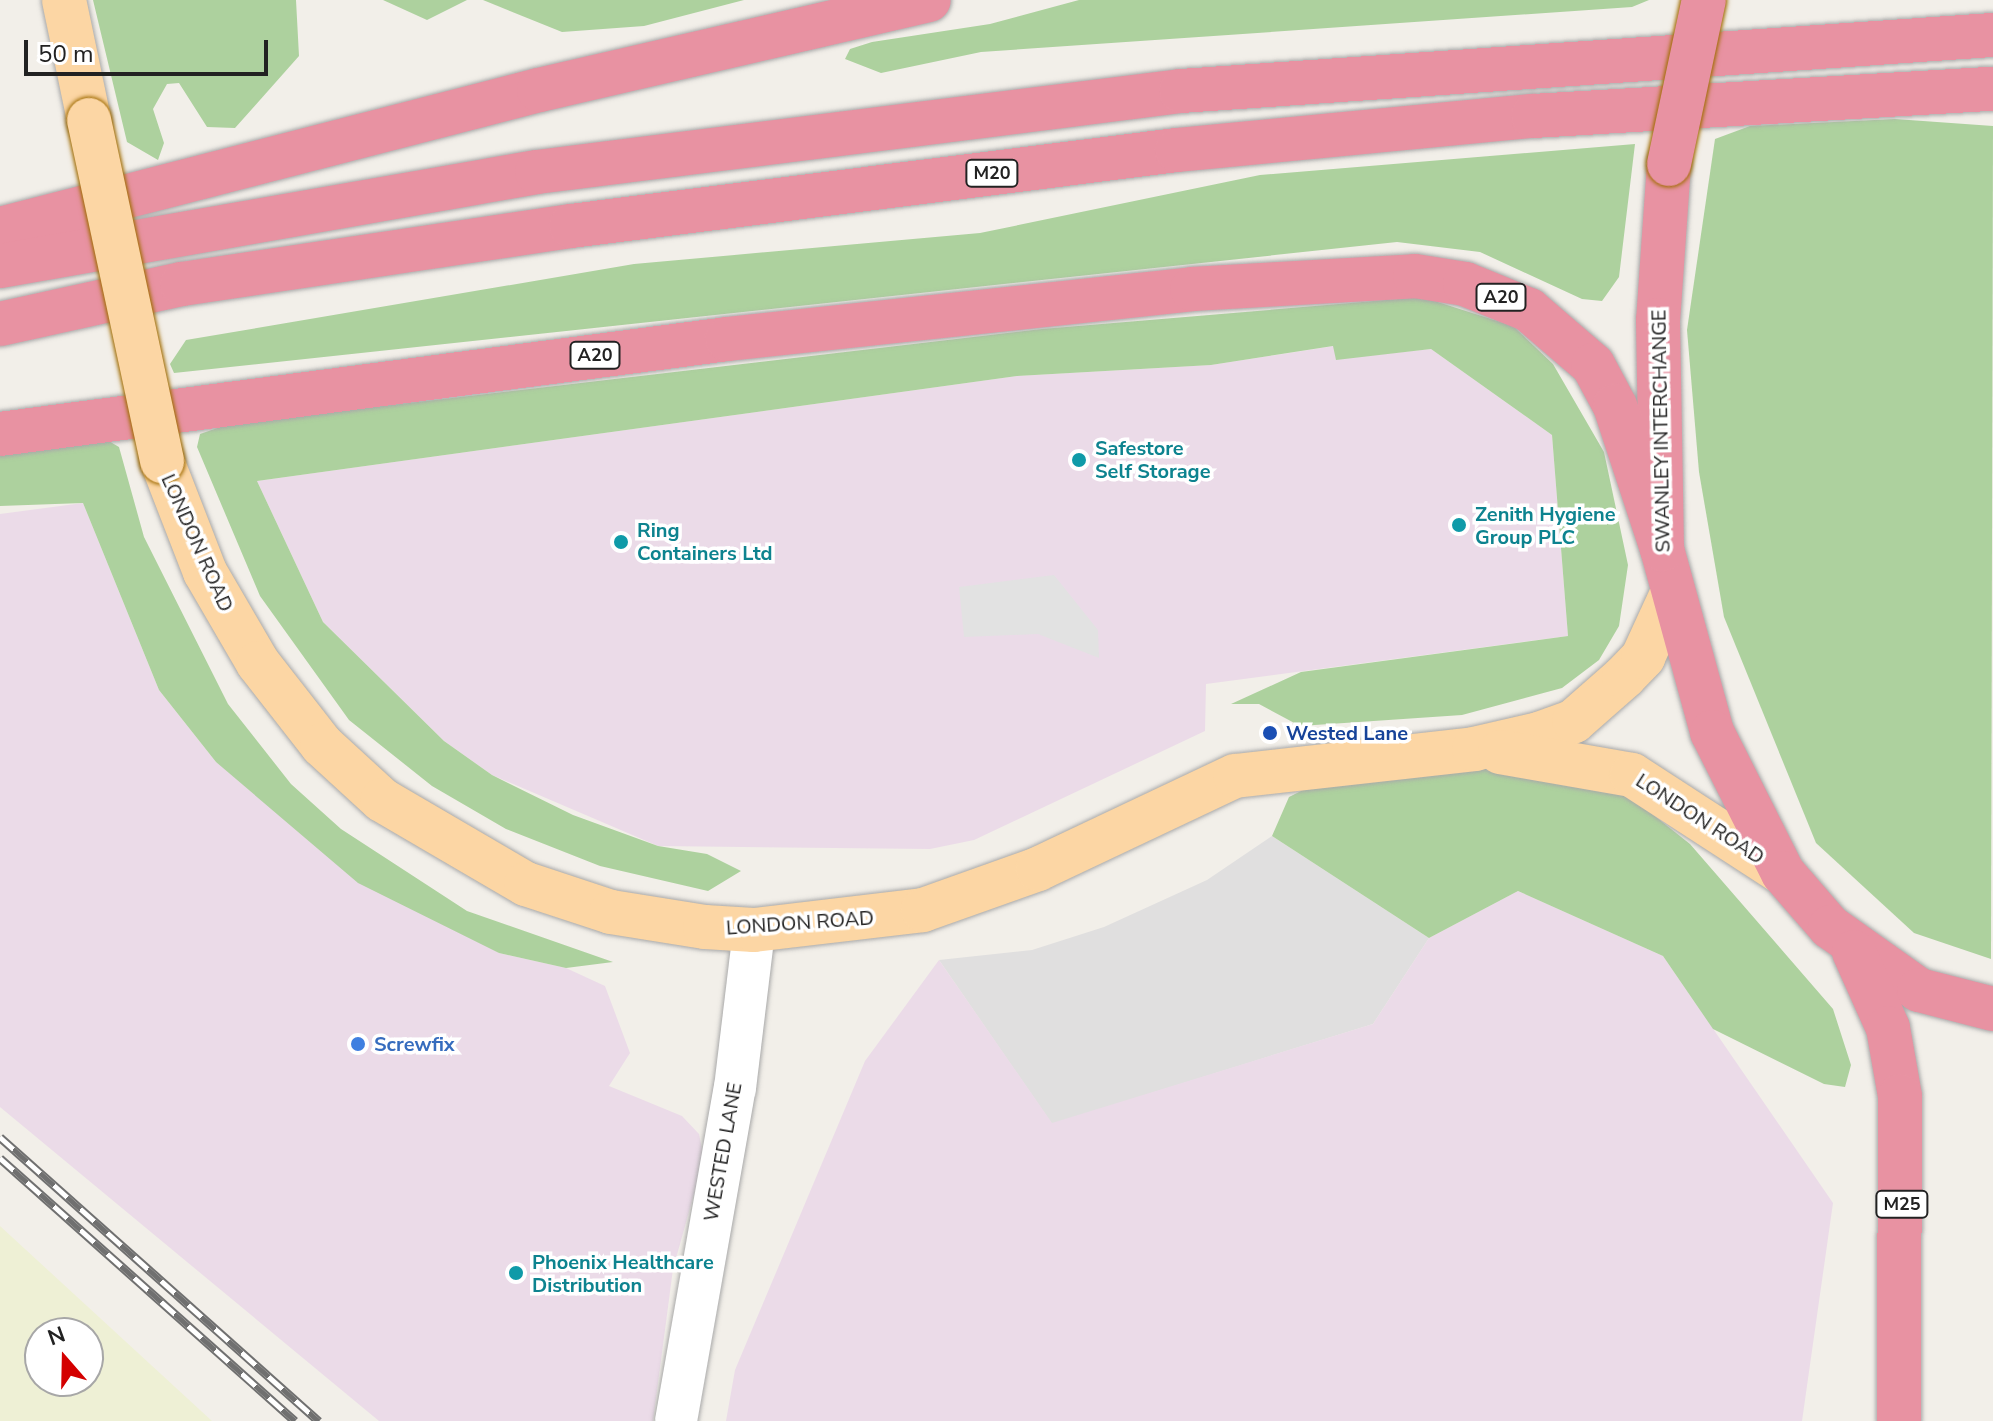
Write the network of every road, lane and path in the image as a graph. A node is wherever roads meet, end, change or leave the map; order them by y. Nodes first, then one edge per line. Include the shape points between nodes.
1 (64, 0) edge
2 (929, 0) edge
3 (1704, 0) edge
4 (1993, 35) edge
5 (1993, 89) edge
6 (0, 229) edge
7 (0, 266) edge
8 (0, 324) edge
9 (0, 434) edge
10 (1662, 549) junction
11 (1670, 598) junction
12 (1474, 749) junction
13 (1783, 873) junction
14 (754, 930) junction
15 (1852, 948) junction
16 (1993, 1009) edge
17 (676, 1421) edge
18 (1899, 1421) edge

1 - 14 main road, LONDON ROAD, bridge via 162,461 205,572 258,663 322,745 382,800 486,865 560,896 656,922
2 - 6 highway via 539,90
3 - 10 highway, SWANLEY INTERCHANGE, bridge via 1669,164 1658,320
4 - 7 highway via 1589,58 1165,93 537,172
5 - 8 highway, M20 via 1533,116 1177,150 555,228 182,284
9 - 10 highway, A20 via 727,339 1192,289 1415,276 1465,284 1529,310 1593,365 1615,406
10 - 11 highway, SWANLEY INTERCHANGE
11 - 12 main road, LONDON ROAD via 1643,657 1574,721
11 - 13 highway, SWANLEY INTERCHANGE via 1712,732
12 - 13 main road, LONDON ROAD via 1632,775
12 - 14 main road, LONDON ROAD via 1235,776 949,903
13 - 15 highway, SWANLEY INTERCHANGE
14 - 17 street, WESTED LANE via 735,1088
15 - 16 highway, SWANLEY INTERCHANGE via 1919,990
15 - 18 highway, M25 via 1888,1028 1900,1096

